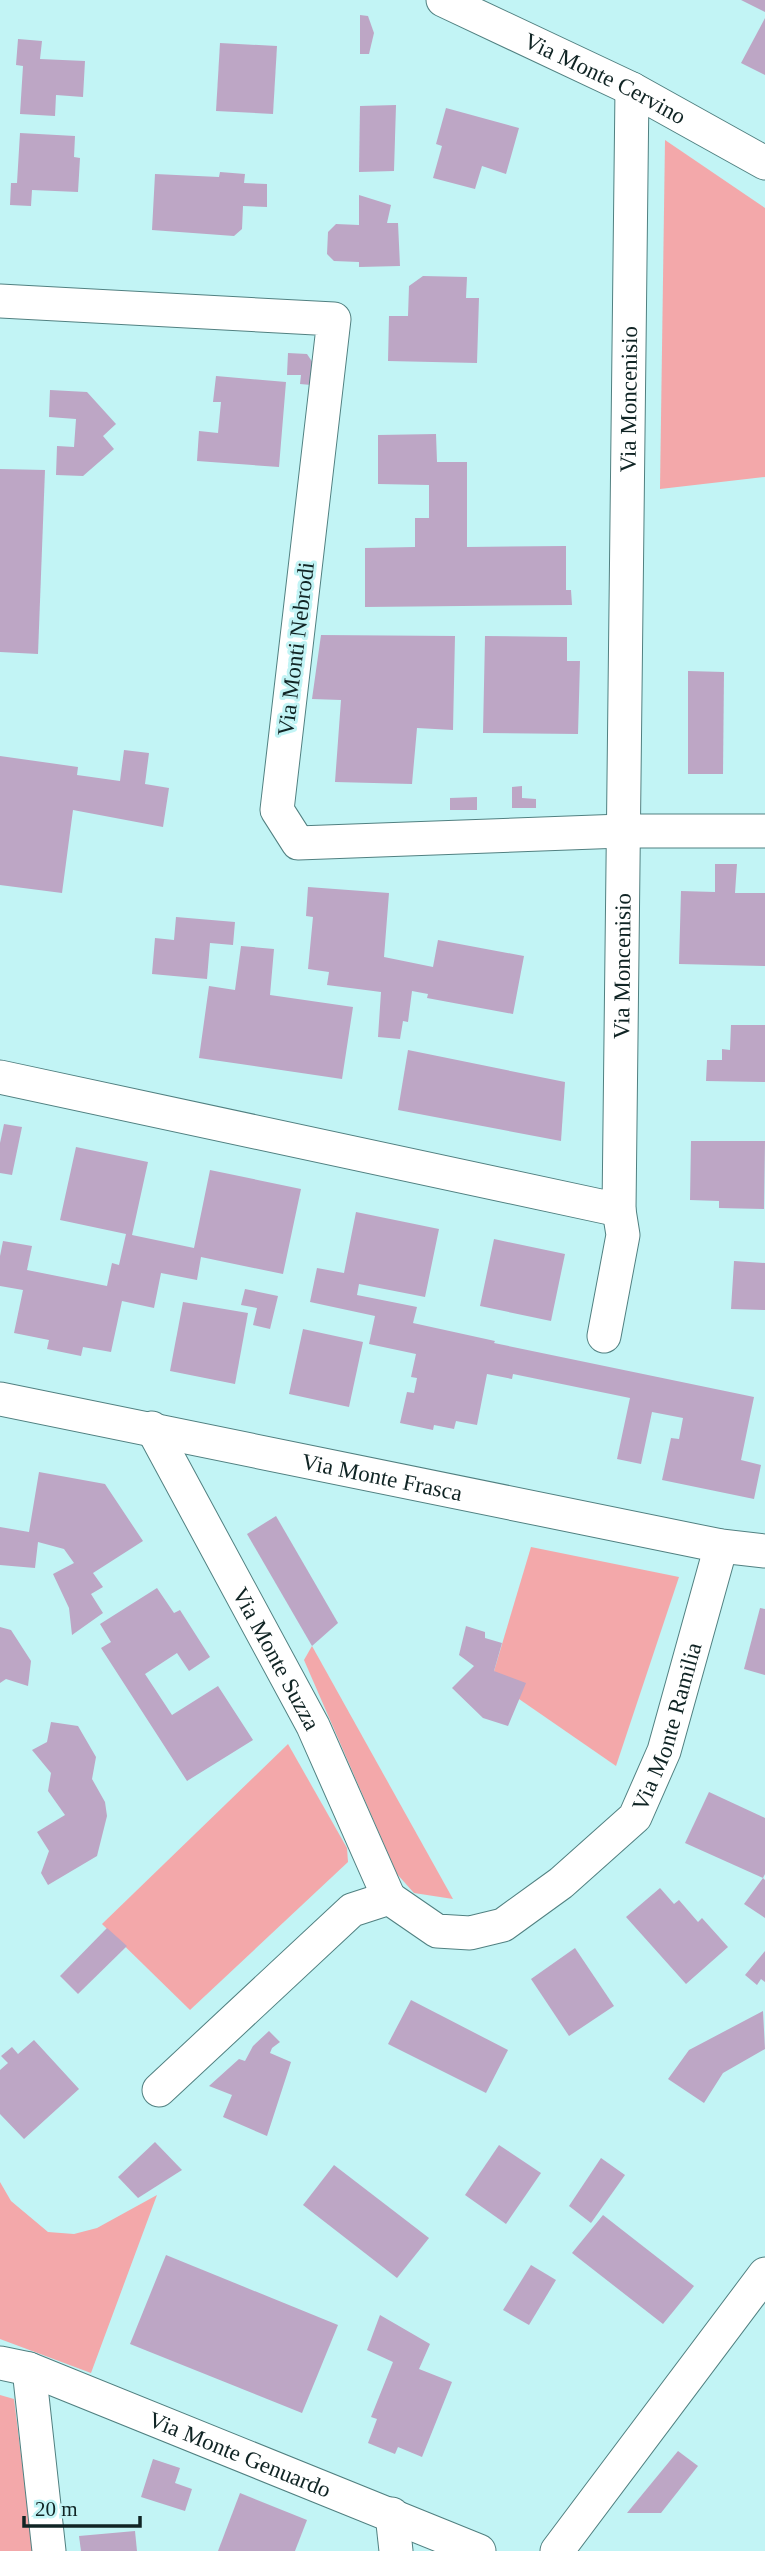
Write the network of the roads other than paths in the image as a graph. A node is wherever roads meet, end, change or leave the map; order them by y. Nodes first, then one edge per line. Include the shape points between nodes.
1 (443, 0) edge
2 (632, 89) junction
3 (765, 163) edge
4 (0, 301) edge
5 (621, 831) junction
6 (765, 831) edge
7 (0, 1077) edge
8 (619, 1210) junction
9 (604, 1336) dead end
10 (0, 1399) edge
11 (152, 1428) junction
12 (721, 1546) junction
13 (765, 1551) edge
14 (389, 1898) junction
15 (159, 2090) dead end
16 (765, 2274) edge
17 (14, 2366) edge
18 (392, 2514) junction
19 (49, 2551) edge
20 (396, 2551) edge
21 (479, 2551) edge
22 (557, 2551) edge

1 - 2 street, Via Monte Cervino
2 - 3 street, Via Monte Cervino
2 - 5 street, Via Moncenisio
4 - 5 street, Via Monti Nebrodi via 334,319 277,810 298,843
5 - 6 street, Via Monti Nebrodi
5 - 8 street, Via Moncenisio
7 - 8 street
8 - 9 street, Via Moncenisio via 623,1235
10 - 11 street, Via Monte Frasca
11 - 12 street, Via Monte Frasca
11 - 14 street, Via Monte Suzza via 313,1727
12 - 13 street, Via Monte Frasca
12 - 14 street, Via Monte Ramilia via 664,1751 635,1817 561,1883 503,1925 470,1933 437,1931
14 - 15 street via 352,1910
16 - 22 street
17 - 18 street, Via Monte Genuardo
17 - 19 street
18 - 20 street
18 - 21 street, Via Monte Genuardo

